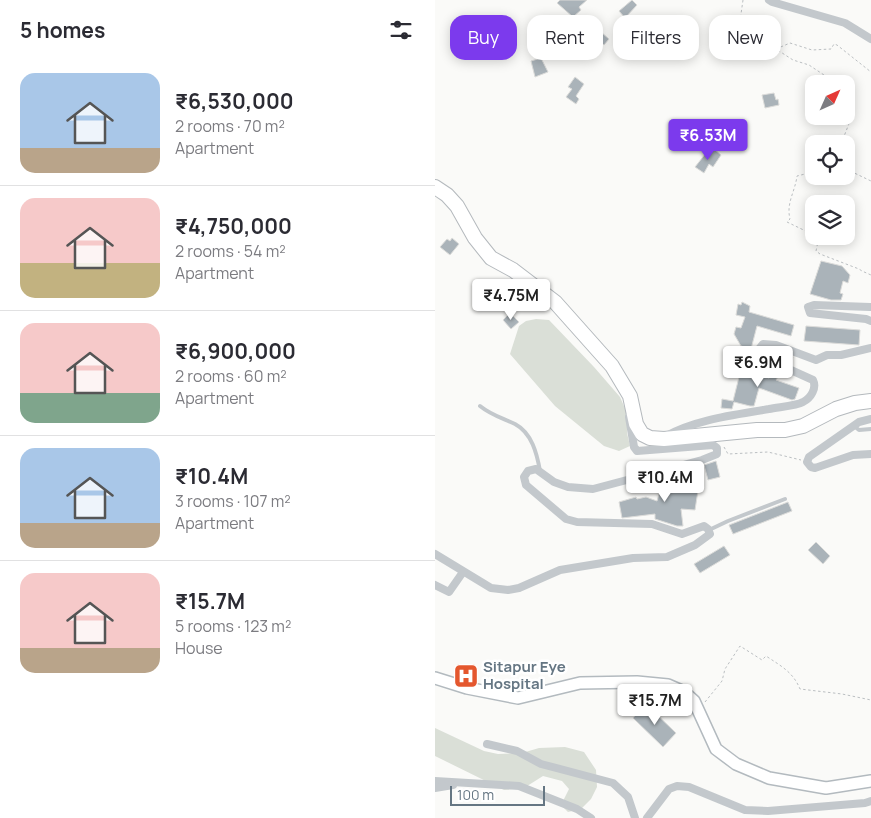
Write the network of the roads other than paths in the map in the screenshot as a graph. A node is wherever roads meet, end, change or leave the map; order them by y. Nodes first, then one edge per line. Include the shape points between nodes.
1 (769, 0) edge
2 (871, 39) edge
3 (435, 187) edge
4 (870, 307) edge
5 (871, 322) edge
6 (871, 348) edge
7 (871, 401) edge
8 (481, 406) dead end
9 (633, 414) junction
10 (871, 419) edge
11 (854, 426) junction
12 (871, 429) edge
13 (660, 439) junction
14 (871, 454) edge
15 (539, 471) junction
16 (785, 499) dead end
17 (708, 530) junction
18 (435, 554) edge
19 (463, 572) junction
20 (435, 585) edge
21 (435, 678) edge
22 (487, 744) dead end
23 (435, 781) edge
24 (871, 781) edge
25 (470, 782) junction
26 (435, 788) edge
27 (871, 801) edge
28 (591, 818) edge
29 (635, 818) edge
30 (647, 818) edge

1 - 2 street via 845,22
3 - 9 highway via 457,206 491,258 513,270 555,302 612,366 630,396
4 - 5 street via 808,307 810,313
6 - 13 street via 827,355 817,360 777,345 763,344 759,349 762,357 813,380 815,390 804,402 681,427
7 - 13 highway via 836,409 803,426 785,430
8 - 15 lane via 489,414 525,431 535,450
9 - 13 highway via 642,434
9 - 15 street via 629,418 637,451 713,445 717,454 593,489 568,487
10 - 11 street
11 - 12 lane via 859,430
11 - 14 street via 809,457 807,462 815,468 853,455
15 - 17 street via 528,471 524,477 525,485 566,519 652,524 681,534 703,526
16 - 17 lane
17 - 19 street via 709,534 695,545 667,557 633,558 560,570 508,590 491,588
18 - 19 street
19 - 20 street via 449,592
21 - 24 main road via 518,698 580,683 668,684 694,701 716,749 736,764 769,778 826,788
22 - 29 street via 517,751 541,764 613,783 628,797
23 - 25 street
25 - 26 street
25 - 28 street via 519,786 577,809
27 - 30 street via 768,811 745,810 689,786 677,786 669,790

